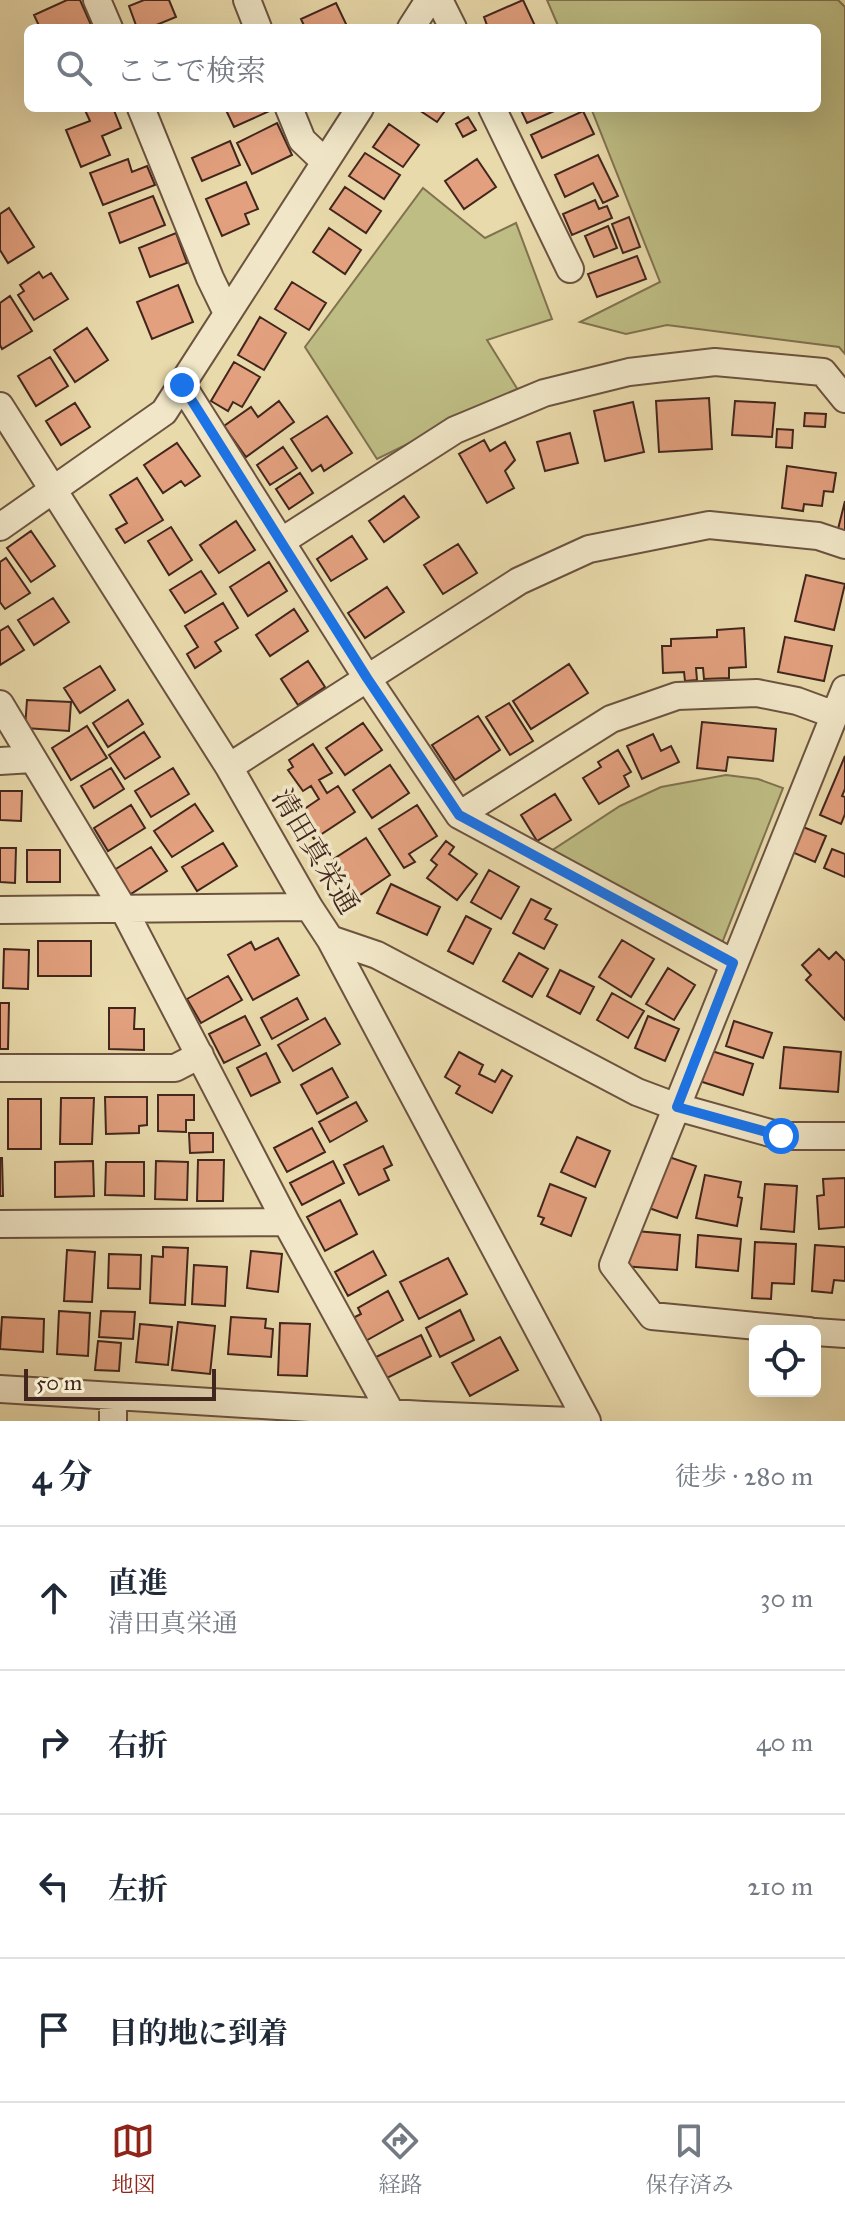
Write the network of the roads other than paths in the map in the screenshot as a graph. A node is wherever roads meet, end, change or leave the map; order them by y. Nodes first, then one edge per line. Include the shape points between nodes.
1 (97, 0) edge
2 (247, 0) edge
3 (429, 0) edge
4 (439, 0) edge
5 (107, 24) edge
6 (256, 24) edge
7 (414, 24) edge
8 (451, 24) edge
9 (143, 112) edge
10 (291, 112) edge
11 (357, 112) edge
12 (494, 112) edge
13 (325, 162) junction
14 (570, 269) dead end
15 (227, 313) junction
16 (182, 385) junction
17 (845, 399) edge
18 (0, 406) edge
19 (54, 490) junction
20 (0, 527) edge
21 (282, 541) junction
22 (845, 545) edge
23 (367, 678) junction
24 (845, 689) edge
25 (0, 704) edge
26 (835, 715) junction
27 (32, 759) junction
28 (0, 761) edge
29 (229, 767) junction
30 (459, 815) junction
31 (309, 907) junction
32 (0, 910) edge
33 (124, 910) junction
34 (330, 939) junction
35 (733, 963) junction
36 (200, 1055) junction
37 (0, 1068) edge
38 (677, 1107) junction
39 (845, 1136) edge
40 (286, 1222) junction
41 (0, 1224) edge
42 (749, 1325) edge
43 (821, 1332) edge
44 (845, 1334) edge
45 (0, 1389) edge
46 (113, 1408) edge
47 (268, 1413) edge
48 (391, 1413) junction
49 (424, 1418) edge
50 (572, 1421) edge
51 (587, 1421) edge

1 - 5 street
2 - 6 street
3 - 7 street
4 - 8 street
9 - 15 street
10 - 13 street via 302,140
11 - 13 street
12 - 14 street
13 - 15 street
15 - 16 street
16 - 19 street via 164,412
16 - 21 street
17 - 21 street via 823,372 715,362 629,372 558,390 455,430
18 - 19 street, 清田真栄通
19 - 20 street
19 - 29 street, 清田真栄通
21 - 23 street
22 - 23 street via 818,536 709,525 589,549 519,581
23 - 29 street
23 - 30 street
24 - 26 street
25 - 27 street
26 - 30 street via 757,693 677,696 611,719
26 - 35 street
27 - 28 street
27 - 33 street
29 - 31 street, 清田真栄通
30 - 35 street
31 - 33 street
31 - 34 street, 清田真栄通
32 - 33 street
33 - 36 street
34 - 38 street, 清田真栄通 via 377,955 580,1064
34 - 51 street
35 - 38 street
36 - 37 street via 175,1068
36 - 40 street
38 - 39 street, 清田真栄通 via 781,1136
38 - 42 street via 613,1265 652,1316
40 - 41 street
40 - 48 street
43 - 44 street
45 - 46 street
46 - 47 street
47 - 48 street
48 - 49 street
49 - 50 street

